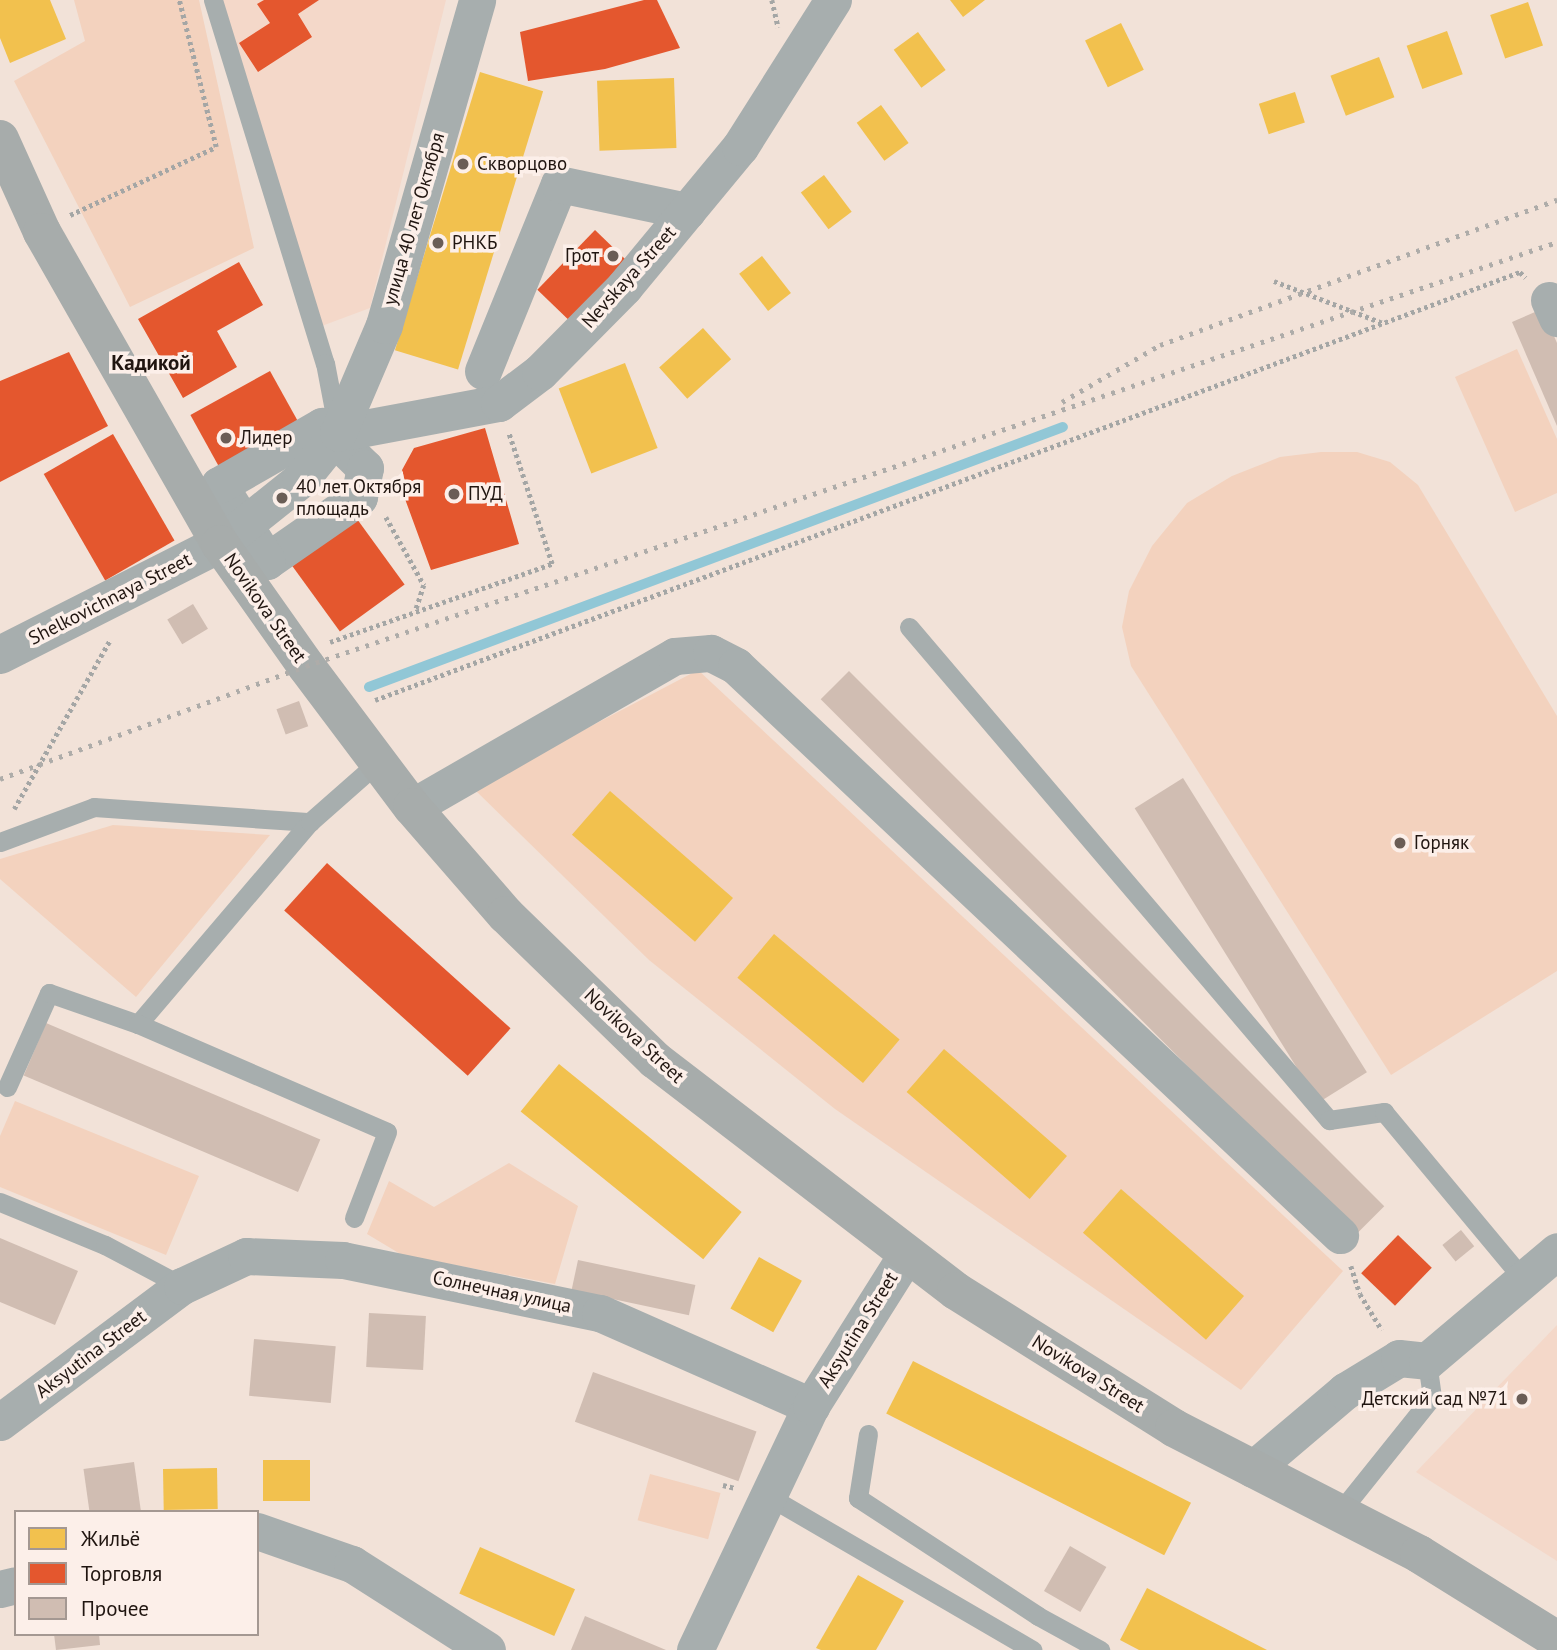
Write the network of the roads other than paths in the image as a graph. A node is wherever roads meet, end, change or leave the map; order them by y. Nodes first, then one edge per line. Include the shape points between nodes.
1 (213, 0) edge
2 (477, 0) edge
3 (833, 0) edge
4 (0, 139) edge
5 (687, 211) junction
6 (483, 371) dead end
7 (336, 435) junction
8 (232, 534) junction
9 (909, 627) dead end
10 (0, 655) edge
11 (378, 762) junction
12 (412, 807) junction
13 (310, 822) junction
14 (0, 842) edge
15 (138, 1024) junction
16 (7, 1087) dead end
17 (0, 1202) edge
18 (354, 1218) dead end
19 (1340, 1235) road end
20 (1557, 1251) edge
21 (906, 1255) junction
22 (1524, 1280) junction
23 (182, 1286) junction
24 (1413, 1360) junction
25 (811, 1406) junction
26 (0, 1422) edge
27 (868, 1434) dead end
28 (1254, 1469) junction
29 (768, 1496) junction
30 (1339, 1513) junction
31 (259, 1532) edge
32 (1557, 1640) edge
33 (487, 1650) edge
34 (695, 1650) edge
35 (1033, 1650) edge
36 (1100, 1650) edge

1 - 7 lane via 325,363
2 - 7 street, улица 40 лет Октября via 384,325
3 - 5 street, Nevskaya Street via 740,147
4 - 8 main road, Novikova Street via 42,232
5 - 6 street via 559,184
5 - 7 street, Nevskaya Street via 624,286 540,372 499,403
7 - 8 street via 300,480
7 - 8 street via 365,468 359,496 267,561
8 - 10 street, Shelkovichnaya Street
8 - 11 main road, Novikova Street via 342,715
9 - 22 lane via 1329,1120 1384,1112
11 - 12 main road, Novikova Street
11 - 13 lane
12 - 19 street via 675,656 711,653 736,666
12 - 21 main road, Novikova Street via 506,915 655,1060
13 - 14 lane via 94,807
13 - 15 lane
15 - 16 lane via 49,993
15 - 18 lane via 387,1132
17 - 23 lane via 105,1245
20 - 22 street
21 - 25 street, Aksyutina Street
21 - 28 main road, Novikova Street via 1174,1428
22 - 24 street
23 - 25 street, Солнечная улица via 246,1256 343,1259 600,1313
23 - 26 street, Aksyutina Street
24 - 28 street via 1345,1391
24 - 30 lane via 1432,1397
25 - 29 street, Aksyutina Street
27 - 36 lane via 858,1497 1038,1616
28 - 30 main road, Novikova Street
29 - 34 street, Aksyutina Street
29 - 35 lane
30 - 32 main road, Novikova Street via 1419,1554
31 - 33 street via 352,1564

